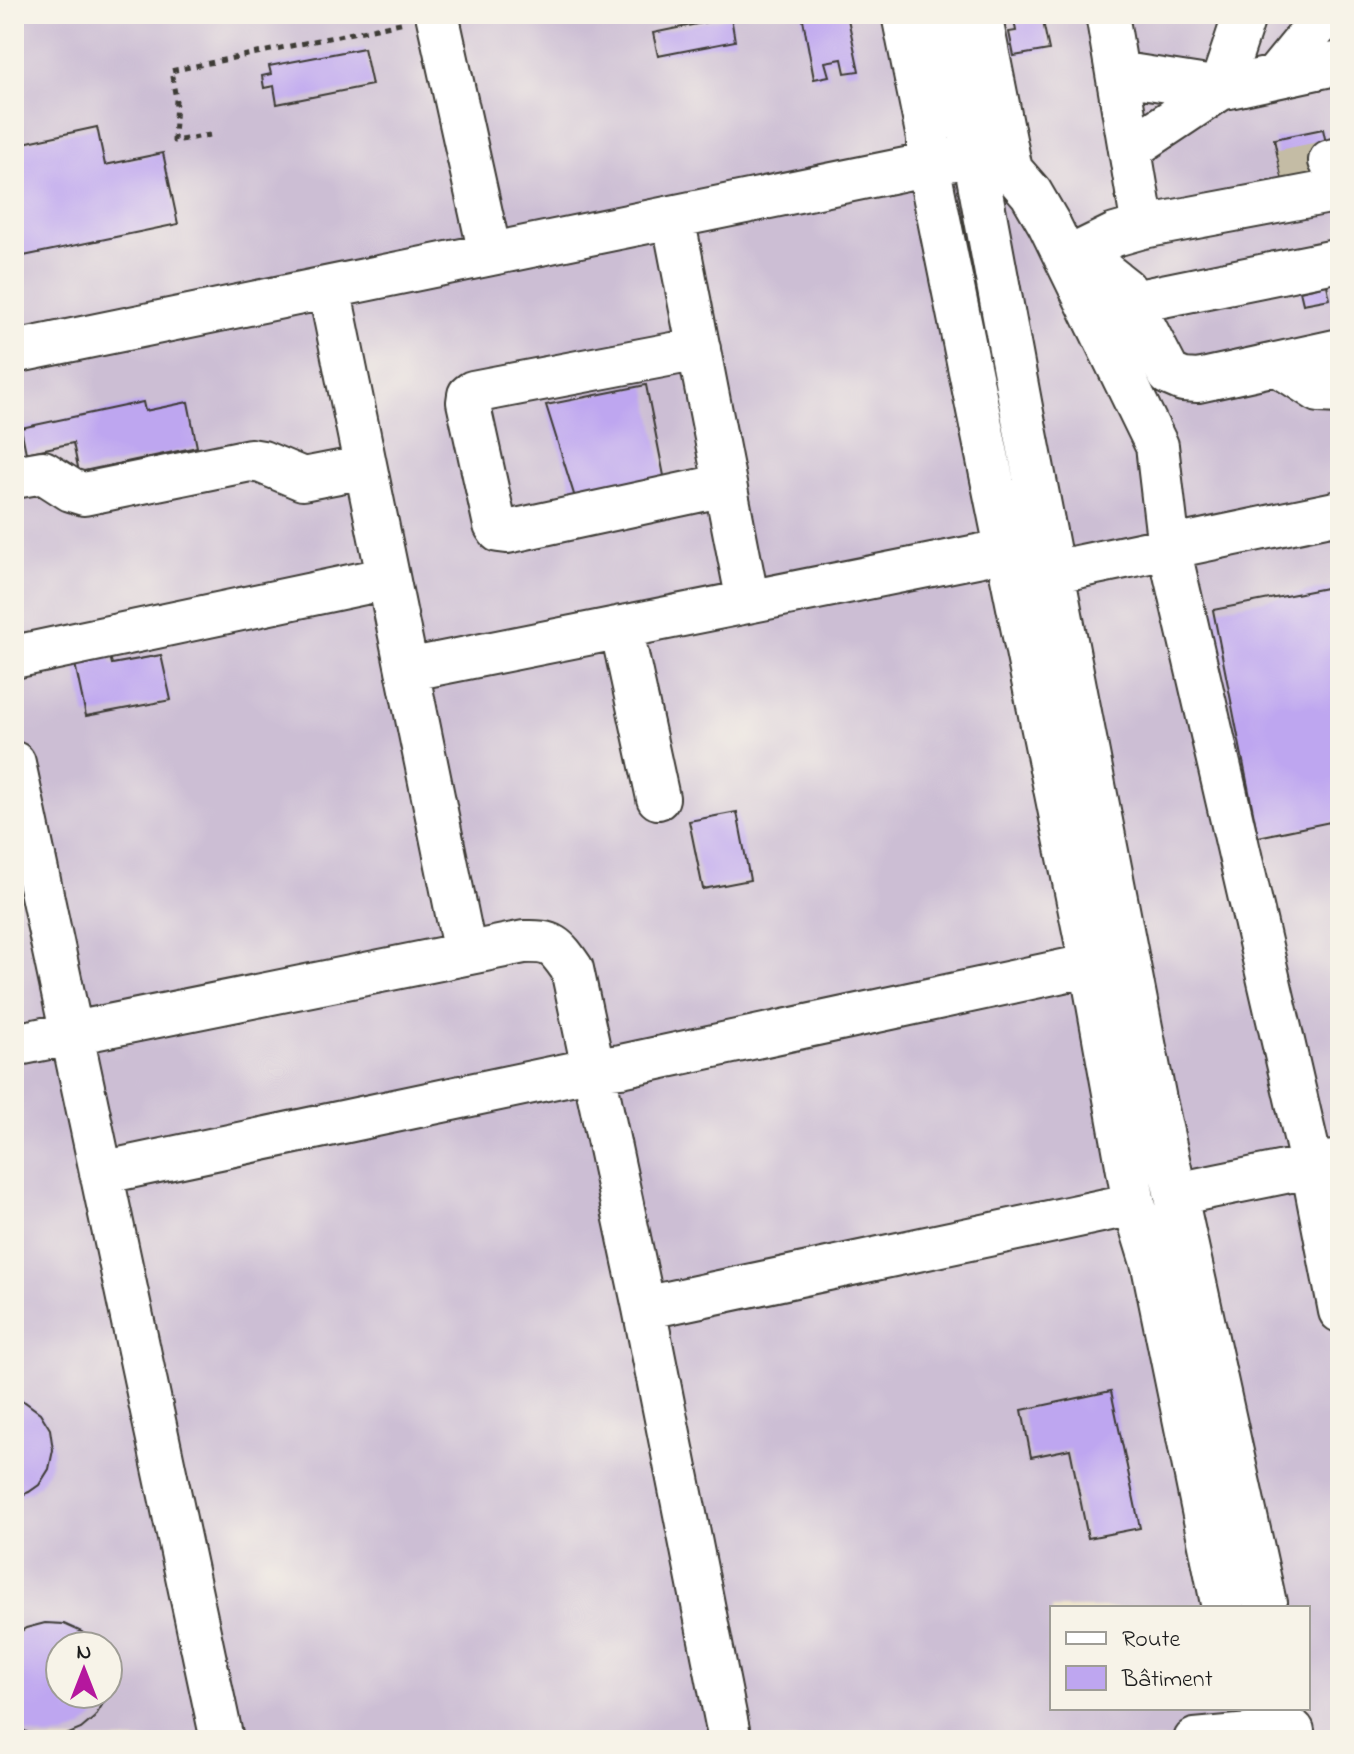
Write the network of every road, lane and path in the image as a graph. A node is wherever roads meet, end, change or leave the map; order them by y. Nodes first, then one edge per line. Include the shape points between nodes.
1 (903, 14) edge
2 (945, 14) edge
3 (980, 14) edge
4 (1107, 14) edge
5 (1245, 14) edge
6 (437, 15) edge
7 (1328, 22) edge
8 (1340, 63) edge
9 (1117, 73) junction
10 (1275, 77) junction
11 (1340, 83) edge
12 (1220, 89) junction
13 (210, 135) dead end
14 (1130, 149) junction
15 (993, 163) junction
16 (928, 165) junction
17 (1337, 170) edge
18 (1281, 171) tunnel mouth
19 (1210, 214) junction
20 (673, 217) junction
21 (1143, 227) junction
22 (490, 254) junction
23 (1066, 259) junction
24 (1340, 260) edge
25 (329, 288) junction
26 (1133, 302) junction
27 (699, 349) junction
28 (1340, 350) edge
29 (14, 352) edge
30 (1277, 364) junction
31 (1340, 392) edge
32 (365, 467) junction
33 (14, 477) edge
34 (725, 485) junction
35 (1340, 512) edge
36 (1169, 548) junction
37 (1007, 550) junction
38 (1053, 572) junction
39 (388, 578) junction
40 (748, 602) junction
41 (621, 627) junction
42 (14, 657) edge
43 (407, 670) junction
44 (14, 763) edge
45 (658, 798) dead end
46 (465, 953) junction
47 (1091, 965) junction
48 (71, 1033) junction
49 (14, 1045) edge
50 (594, 1069) junction
51 (1326, 1164) edge
52 (101, 1173) junction
53 (1176, 1194) junction
54 (1134, 1204) junction
55 (644, 1308) junction
56 (1340, 1311) edge
57 (1223, 1606) edge
58 (1266, 1606) edge
59 (1292, 1726) edge
60 (1247, 1728) edge
61 (222, 1740) edge
62 (730, 1740) edge
63 (1195, 1740) edge

1 - 16 lane via 928,138
2 - 15 lane
3 - 15 lane
4 - 9 lane
5 - 12 lane
6 - 13 path via 171,71 174,141
6 - 22 lane
7 - 10 lane
8 - 10 lane
9 - 12 lane
9 - 14 lane
10 - 11 lane
10 - 12 lane
12 - 14 lane
14 - 21 lane
15 - 16 lane
15 - 23 lane via 1031,193
15 - 38 lane
16 - 20 lane
16 - 37 lane
17 - 19 lane
18 - 19 lane via 1251,183
19 - 21 lane
20 - 22 lane
20 - 27 lane
21 - 23 lane
22 - 25 lane
23 - 26 lane via 1106,274
23 - 36 lane via 1157,446
24 - 26 lane
25 - 29 lane
25 - 32 lane
26 - 30 lane via 1169,374 1198,381
27 - 34 lane
27 - 34 lane via 473,392 468,402 499,531
28 - 30 lane
30 - 31 lane via 1319,391
32 - 33 lane via 303,479 250,460 84,494 43,472
32 - 39 lane
34 - 40 lane
35 - 36 lane
36 - 38 lane
36 - 51 lane
37 - 40 lane
37 - 47 lane
38 - 53 lane
39 - 42 lane
39 - 43 lane
40 - 41 lane
41 - 43 lane
41 - 45 lane
43 - 46 lane
44 - 48 lane
46 - 48 lane
46 - 50 lane via 544,941 560,951 572,969
47 - 50 lane
47 - 54 lane
48 - 49 lane
48 - 52 lane
50 - 52 lane
50 - 55 lane
51 - 53 lane
51 - 56 lane
52 - 61 lane
53 - 58 lane
54 - 55 lane
54 - 57 lane via 1153,1266
55 - 62 lane
59 - 60 lane
60 - 63 lane

